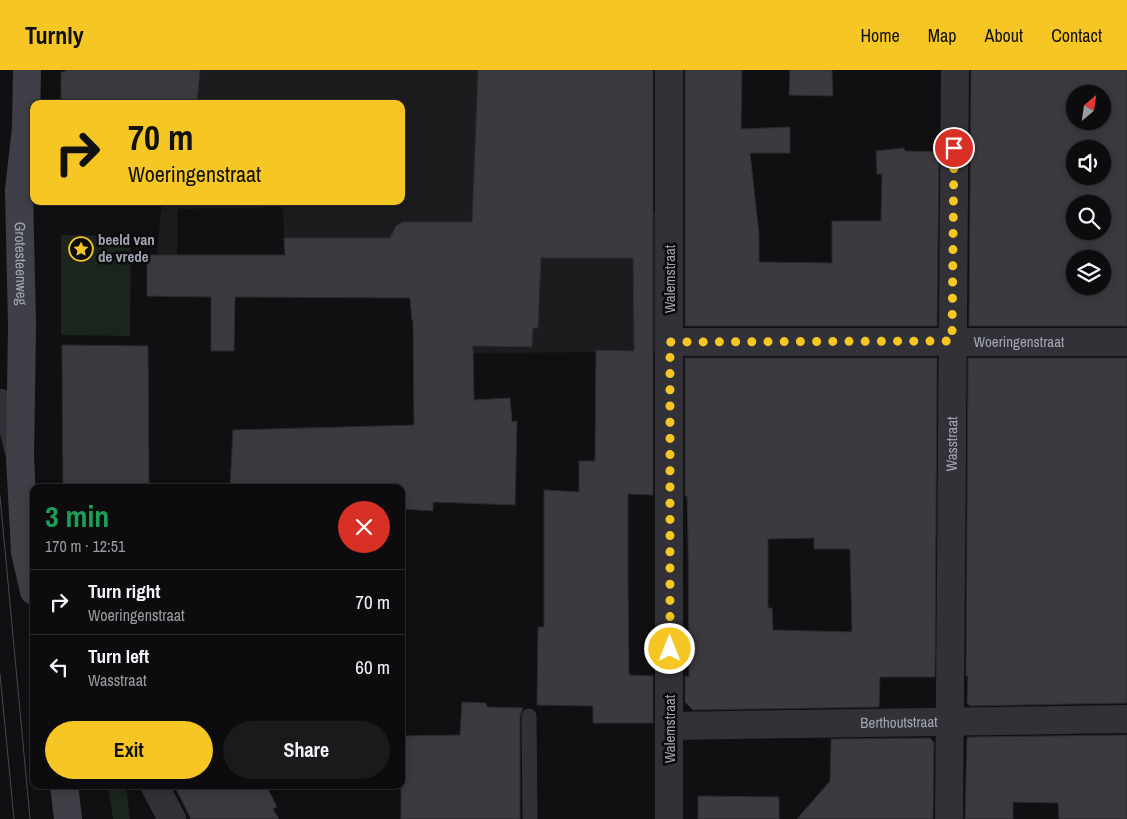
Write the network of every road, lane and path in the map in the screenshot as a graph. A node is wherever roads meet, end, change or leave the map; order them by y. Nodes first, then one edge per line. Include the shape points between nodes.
1 (27, 70) edge
2 (669, 70) edge
3 (955, 70) edge
4 (952, 341) junction
5 (670, 342) junction
6 (1127, 342) edge
7 (0, 403) edge
8 (20, 457) junction
9 (30, 574) edge
10 (529, 716) dead end
11 (1127, 719) edge
12 (950, 722) junction
13 (670, 726) junction
14 (64, 789) edge
15 (156, 789) edge
16 (68, 819) edge
17 (172, 819) edge
18 (530, 819) edge
19 (670, 819) edge
20 (949, 819) edge

1 - 8 main road, Grotesteenweg via 20,190
2 - 5 street, Walemstraat
3 - 4 street, Wasstraat
4 - 5 street, Woeringenstraat
4 - 6 street, Woeringenstraat
4 - 12 street, Wasstraat
5 - 13 street, Walemstraat
7 - 8 street, Grotesteenweg via 11,420
8 - 9 main road, Grotesteenweg via 25,552
10 - 18 lane
11 - 12 street, Berthoutstraat
12 - 13 street, Berthoutstraat
12 - 20 street, Wasstraat
13 - 19 street, Walemstraat
14 - 16 main road
15 - 17 street

